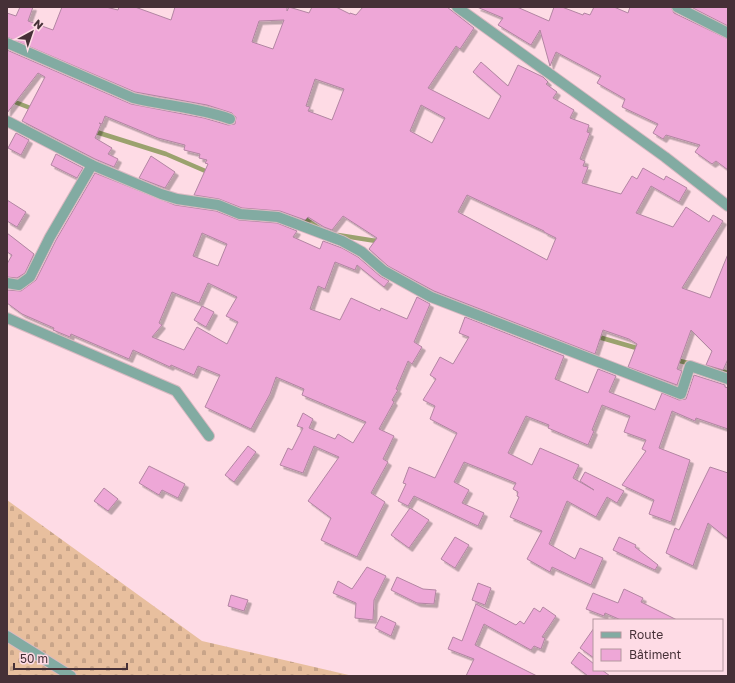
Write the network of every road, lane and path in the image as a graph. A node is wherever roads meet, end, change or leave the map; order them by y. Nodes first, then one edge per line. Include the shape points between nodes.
1 (457, 7) edge
2 (677, 7) edge
3 (728, 33) edge
4 (7, 43) edge
5 (230, 119) dead end
6 (7, 121) edge
7 (92, 165) junction
8 (728, 206) edge
9 (7, 283) edge
10 (7, 318) edge
11 (728, 379) edge
12 (209, 436) dead end
13 (7, 636) edge
14 (71, 676) edge

1 - 8 street via 666,157
2 - 3 street
4 - 5 street via 133,98 193,108
6 - 7 street
7 - 9 street via 30,277 19,285
7 - 11 street via 177,199 218,205 240,214 278,217 342,241 362,252 384,271 431,297 680,394 690,366
10 - 12 street via 176,391
13 - 14 street

